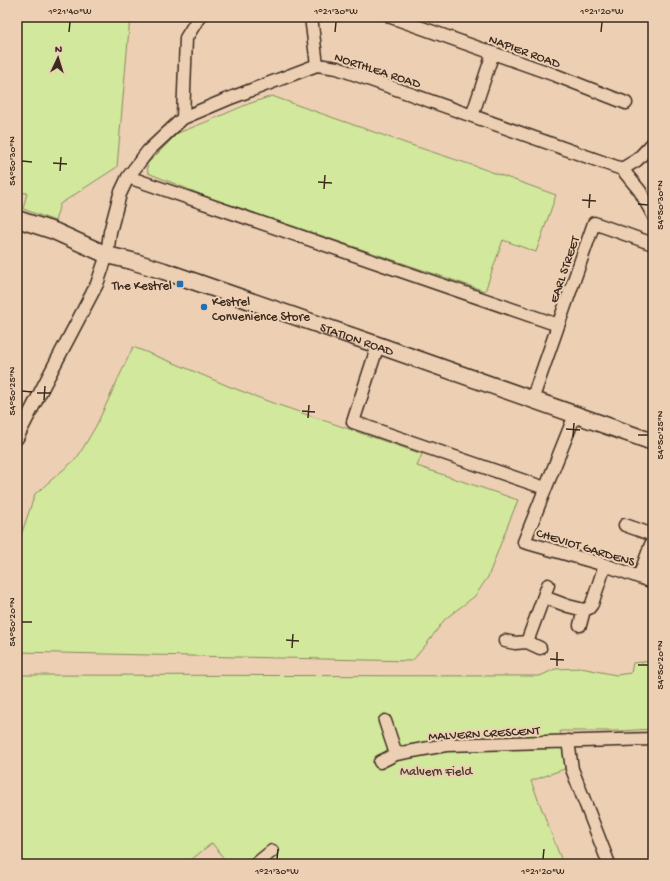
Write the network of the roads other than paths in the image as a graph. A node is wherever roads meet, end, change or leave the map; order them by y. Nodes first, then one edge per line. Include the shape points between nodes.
1 (199, 17) edge
2 (311, 17) edge
3 (391, 17) edge
4 (493, 53) junction
5 (317, 65) junction
6 (626, 103) dead end
7 (472, 116) junction
8 (183, 118) junction
9 (653, 142) edge
10 (622, 169) junction
11 (128, 177) junction
12 (653, 215) edge
13 (17, 219) edge
14 (653, 244) edge
15 (107, 255) junction
16 (558, 325) junction
17 (378, 345) junction
18 (532, 400) junction
19 (575, 415) junction
20 (17, 438) edge
21 (653, 442) edge
22 (545, 488) junction
23 (625, 525) dead end
24 (653, 535) edge
25 (653, 539) edge
26 (605, 565) junction
27 (639, 577) junction
28 (653, 582) edge
29 (548, 585) dead end
30 (544, 598) junction
31 (584, 610) junction
32 (580, 625) dead end
33 (505, 640) dead end
34 (527, 642) junction
35 (540, 648) dead end
36 (385, 721) dead end
37 (653, 739) edge
38 (568, 741) junction
39 (396, 754) junction
40 (380, 762) dead end
41 (272, 850) dead end
42 (259, 863) edge
43 (609, 864) edge

1 - 8 street via 186,38
2 - 5 street
3 - 4 street, NAPIER ROAD
4 - 6 street, NAPIER ROAD
4 - 7 street
5 - 7 street, NORTHLEA ROAD via 338,68
5 - 8 street, NORTHLEA ROAD
7 - 10 street, NORTHLEA ROAD
8 - 11 street, NORTHLEA ROAD via 148,150
9 - 10 street via 637,160
10 - 12 street via 640,191
11 - 15 street, NORTHLEA ROAD via 120,194
11 - 16 street
13 - 15 main road, STATION ROAD via 54,231
14 - 16 street, EARL STREET via 594,223
15 - 17 main road, STATION ROAD via 164,270
15 - 20 street, NORTHLEA ROAD via 97,284
16 - 18 street, EARL STREET
17 - 18 main road, STATION ROAD
17 - 22 street via 353,422
18 - 19 main road, STATION ROAD
19 - 21 main road, STATION ROAD
19 - 22 street
22 - 26 street, CHEVIOT GARDENS via 524,542
23 - 24 street
25 - 27 street, CHEVIOT GARDENS
26 - 27 street, CHEVIOT GARDENS
26 - 31 street via 592,604
27 - 28 street, CHEVIOT GARDENS
29 - 30 street
30 - 31 street
30 - 34 street
31 - 32 street
33 - 34 street via 515,643
34 - 35 street
36 - 39 street
37 - 38 street, MALVERN CRESCENT
38 - 39 street, MALVERN CRESCENT via 446,745
38 - 43 street via 572,769
39 - 40 street, MALVERN CRESCENT
41 - 42 street

